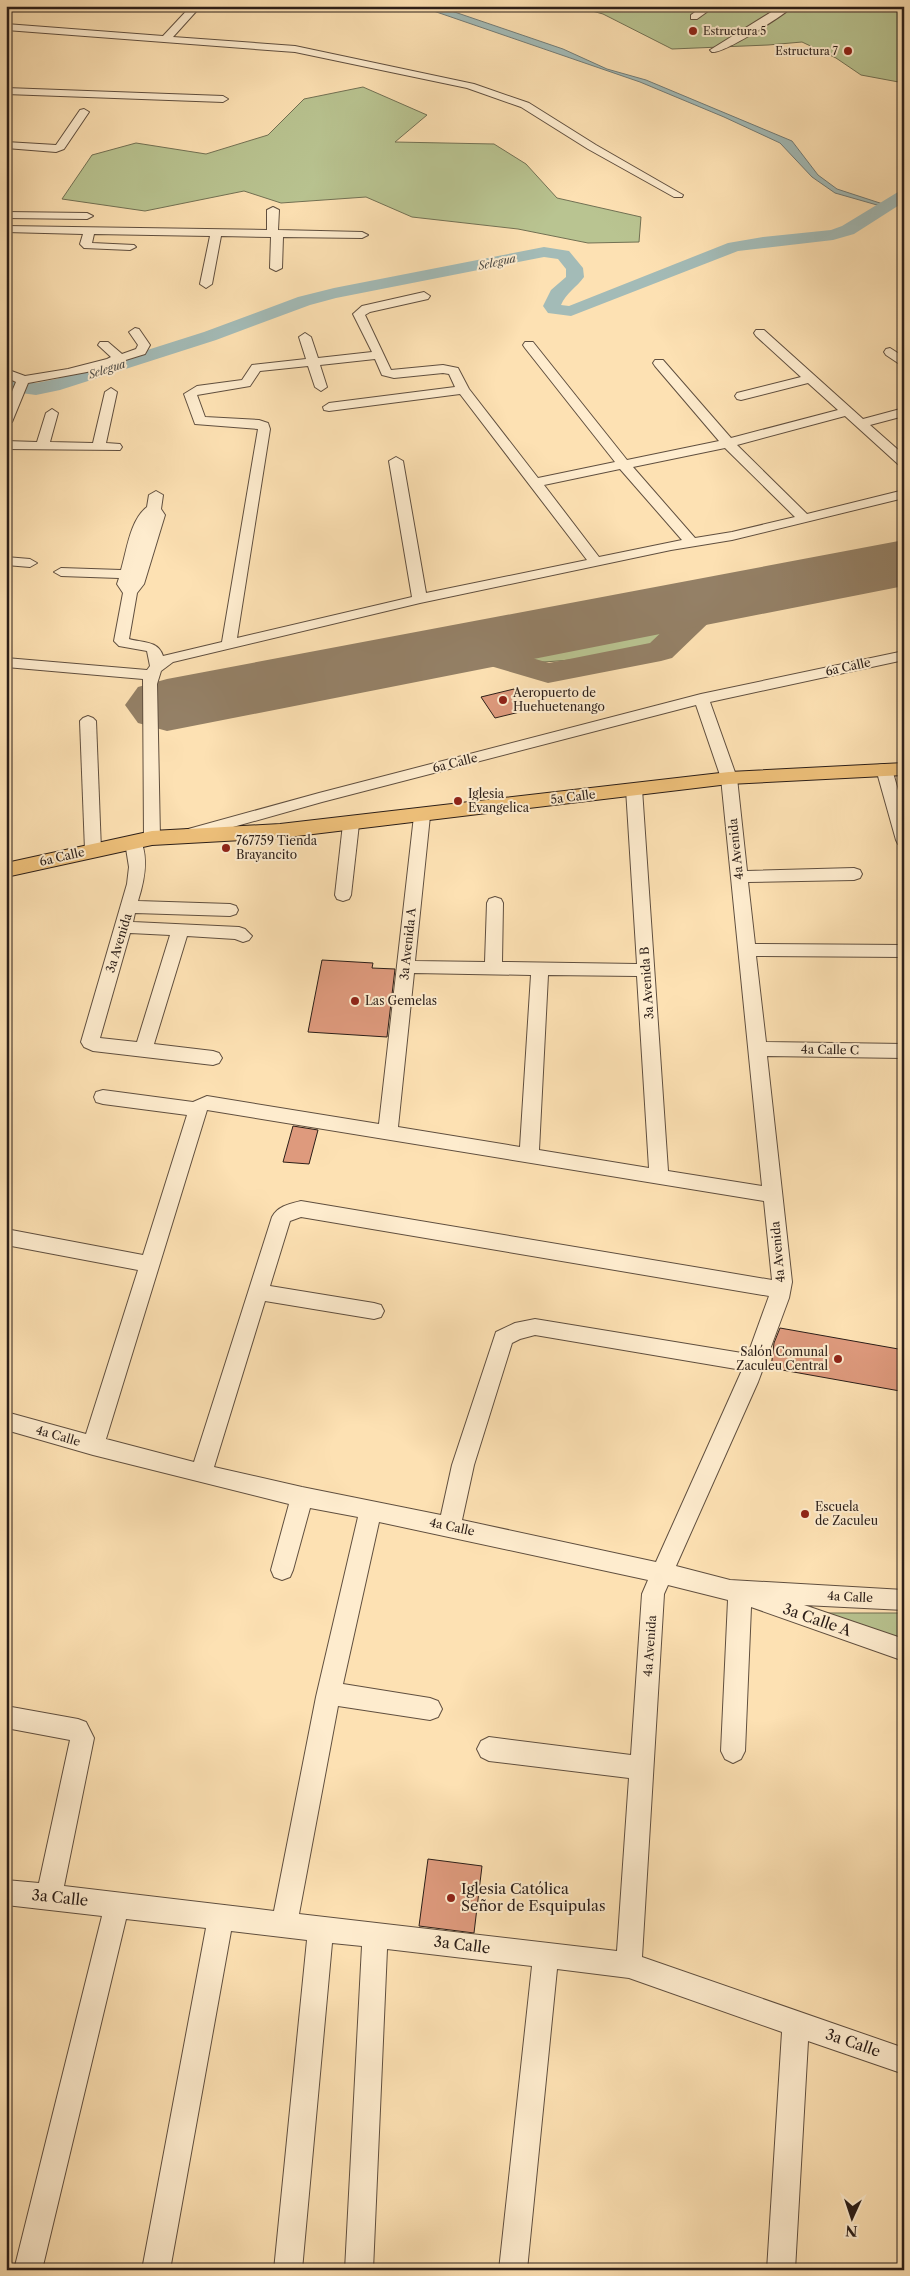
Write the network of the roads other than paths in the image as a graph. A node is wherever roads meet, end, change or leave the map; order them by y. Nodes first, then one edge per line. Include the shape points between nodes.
1 (196, 6) edge
2 (710, 6) edge
3 (788, 6) edge
4 (694, 17) dead end
5 (6, 26) edge
6 (167, 38) junction
7 (715, 50) dead end
8 (11, 91) edge
9 (223, 99) dead end
10 (6, 104) edge
11 (84, 112) dead end
12 (6, 144) edge
13 (678, 196) dead end
14 (273, 210) dead end
15 (6, 215) edge
16 (87, 216) dead end
17 (180, 217) dead end
18 (6, 229) edge
19 (89, 231) junction
20 (177, 233) junction
21 (216, 234) junction
22 (274, 234) junction
23 (362, 235) dead end
24 (130, 247) dead end
25 (276, 268) dead end
26 (206, 284) dead end
27 (424, 296) dead end
28 (135, 332) dead end
29 (760, 333) dead end
30 (305, 337) dead end
31 (104, 345) dead end
32 (529, 345) dead end
33 (890, 352) dead end
34 (380, 355) junction
35 (121, 359) junction
36 (313, 361) junction
37 (659, 363) dead end
38 (904, 363) edge
39 (6, 373) edge
40 (811, 378) junction
41 (21, 385) junction
42 (321, 387) dead end
43 (463, 390) junction
44 (111, 392) dead end
45 (741, 396) dead end
46 (330, 408) dead end
47 (848, 412) junction
48 (904, 412) edge
49 (52, 413) dead end
50 (6, 422) edge
51 (861, 423) junction
52 (728, 443) junction
53 (6, 445) edge
54 (42, 446) junction
55 (99, 447) junction
56 (115, 447) dead end
57 (396, 461) dead end
58 (904, 462) edge
59 (623, 464) junction
60 (535, 483) junction
61 (904, 494) edge
62 (804, 518) junction
63 (692, 542) junction
64 (6, 561) edge
65 (596, 562) junction
66 (30, 563) dead end
67 (61, 572) dead end
68 (125, 574) junction
69 (130, 593) junction
70 (420, 599) junction
71 (229, 645) junction
72 (904, 656) edge
73 (6, 662) edge
74 (156, 668) junction
75 (701, 699) junction
76 (88, 721) dead end
77 (894, 769) edge
78 (729, 778) junction
79 (634, 790) junction
80 (422, 816) junction
81 (351, 824) junction
82 (182, 836) junction
83 (143, 840) junction
84 (904, 840) edge
85 (93, 850) junction
86 (6, 870) edge
87 (854, 874) dead end
88 (739, 877) junction
89 (343, 895) dead end
90 (495, 903) dead end
91 (130, 908) junction
92 (230, 910) dead end
93 (124, 927) junction
94 (180, 930) junction
95 (243, 936) dead end
96 (746, 950) junction
97 (904, 951) edge
98 (406, 966) junction
99 (493, 968) junction
100 (540, 968) junction
101 (646, 970) junction
102 (90, 1042) joint
103 (757, 1049) junction
104 (143, 1051) junction
105 (904, 1051) edge
106 (213, 1058) dead end
107 (103, 1097) dead end
108 (198, 1110) junction
109 (388, 1131) junction
110 (529, 1155) junction
111 (659, 1176) junction
112 (772, 1195) junction
113 (6, 1237) edge
114 (151, 1264) junction
115 (780, 1290) junction
116 (258, 1292) junction
117 (374, 1310) dead end
118 (755, 1364) junction
119 (6, 1421) edge
120 (93, 1446) junction
121 (201, 1473) junction
122 (302, 1497) junction
123 (371, 1510) junction
124 (450, 1527) junction
125 (282, 1570) dead end
126 (662, 1573) junction
127 (735, 1592) junction
128 (904, 1600) edge
129 (904, 1650) edge
130 (330, 1693) junction
131 (430, 1709) dead end
132 (6, 1717) edge
133 (489, 1749) dead end
134 (733, 1751) dead end
135 (642, 1768) junction
136 (6, 1892) edge
137 (49, 1897) junction
138 (117, 1904) junction
139 (221, 1916) junction
140 (284, 1924) junction
141 (321, 1929) junction
142 (375, 1935) junction
143 (546, 1956) junction
144 (629, 1966) junction
145 (796, 2024) junction
146 (904, 2061) edge
147 (28, 2270) edge
148 (156, 2270) edge
149 (288, 2270) edge
150 (359, 2270) edge
151 (513, 2270) edge
152 (782, 2270) edge

1 - 6 street
2 - 4 street
3 - 7 street
5 - 6 street
6 - 13 street via 296,48 470,86 524,105
8 - 9 street
8 - 10 street
11 - 12 street via 56,149
14 - 22 street
15 - 16 street
17 - 20 street
18 - 19 street
19 - 20 street
19 - 24 street via 88,246
20 - 21 street
21 - 22 street
21 - 26 street
22 - 23 street
22 - 25 street
27 - 34 street via 366,309 359,314
28 - 35 street via 144,348
29 - 40 street
30 - 36 street
31 - 35 street
32 - 59 street
33 - 38 street
34 - 36 street
34 - 43 street via 386,372 392,374 450,369
35 - 41 street
36 - 42 street
36 - 71 street via 256,368 246,383 197,390 190,394 198,418 203,422 260,424 264,429
37 - 52 street
39 - 41 street via 17,376
40 - 45 street
40 - 47 street
41 - 50 street
43 - 46 street
43 - 60 street
44 - 55 street
47 - 51 street
47 - 52 street
48 - 51 street
49 - 54 street
51 - 58 street
52 - 59 street
52 - 62 street
53 - 54 street
54 - 55 street
55 - 56 street
57 - 70 street
59 - 60 street
59 - 63 street
60 - 65 street
61 - 62 street
62 - 63 street via 732,536
63 - 65 street
64 - 66 street
65 - 70 street
67 - 68 street
68 - 69 street via 124,584
68 - 69 street via 142,521 155,502 158,515 137,584
69 - 74 street via 121,641 151,640
70 - 71 street
71 - 74 street via 168,659
72 - 75 street, 6a Calle
73 - 74 street
74 - 83 street, 3a Avenida via 149,684
75 - 78 street, 4a Avenida
75 - 82 street, 6a Calle
76 - 85 street
77 - 78 main road, 5a Calle
77 - 84 street
78 - 79 main road, 5a Calle
78 - 88 street, 4a Avenida
79 - 80 main road, 5a Calle
79 - 101 street, 3a Avenida B
80 - 81 main road, 5a Calle
80 - 98 street, 3a Avenida A
81 - 82 main road, 5a Calle via 280,832
81 - 89 street
82 - 83 main road, 6a Calle
83 - 85 main road, 6a Calle
83 - 91 street, 3a Avenida
85 - 86 main road, 6a Calle
87 - 88 street
88 - 96 street, 4a Avenida
90 - 99 street
91 - 92 street
91 - 93 street, 3a Avenida
93 - 94 street
93 - 102 street, 3a Avenida
94 - 95 street via 239,933
94 - 104 street
96 - 97 street
96 - 103 street, 4a Avenida
98 - 99 street
98 - 109 street, 3a Avenida A
99 - 100 street
100 - 101 street
100 - 110 street
101 - 111 street, 3a Avenida B
102 - 104 street
103 - 105 street, 4a Calle C
103 - 112 street, 4a Avenida
104 - 106 street
107 - 108 street
108 - 109 street via 207,1103
108 - 114 street
109 - 110 street
110 - 111 street
111 - 112 street
112 - 115 street, 4a Avenida via 782,1282
113 - 114 street
114 - 120 street
115 - 116 street via 301,1208 282,1217
115 - 118 street, 4a Avenida via 780,1298
116 - 117 street
116 - 121 street
118 - 124 street via 535,1327 515,1331 503,1338 463,1464
118 - 126 street, 4a Avenida
119 - 120 street, 4a Calle
120 - 121 street, 4a Calle
121 - 122 street, 4a Calle
122 - 123 street, 4a Calle
122 - 125 street
123 - 124 street, 4a Calle
123 - 130 street
124 - 126 street, 4a Calle
126 - 127 street, 4a Calle
126 - 135 street, 4a Avenida via 653,1594
127 - 128 street, 4a Calle
127 - 129 street, 3a Calle A
127 - 134 street
130 - 131 street
130 - 140 street
132 - 137 street via 78,1730 82,1738
133 - 135 street
135 - 144 street, 4a Avenida
136 - 137 street, 3a Calle
137 - 138 street, 3a Calle
138 - 139 street, 3a Calle
138 - 147 street
139 - 140 street, 3a Calle
139 - 148 street
140 - 141 street, 3a Calle
141 - 142 street, 3a Calle
141 - 149 street
142 - 143 street, 3a Calle
142 - 150 street
143 - 144 street, 3a Calle
143 - 151 street
144 - 145 street, 3a Calle
145 - 146 street, 3a Calle
145 - 152 street

